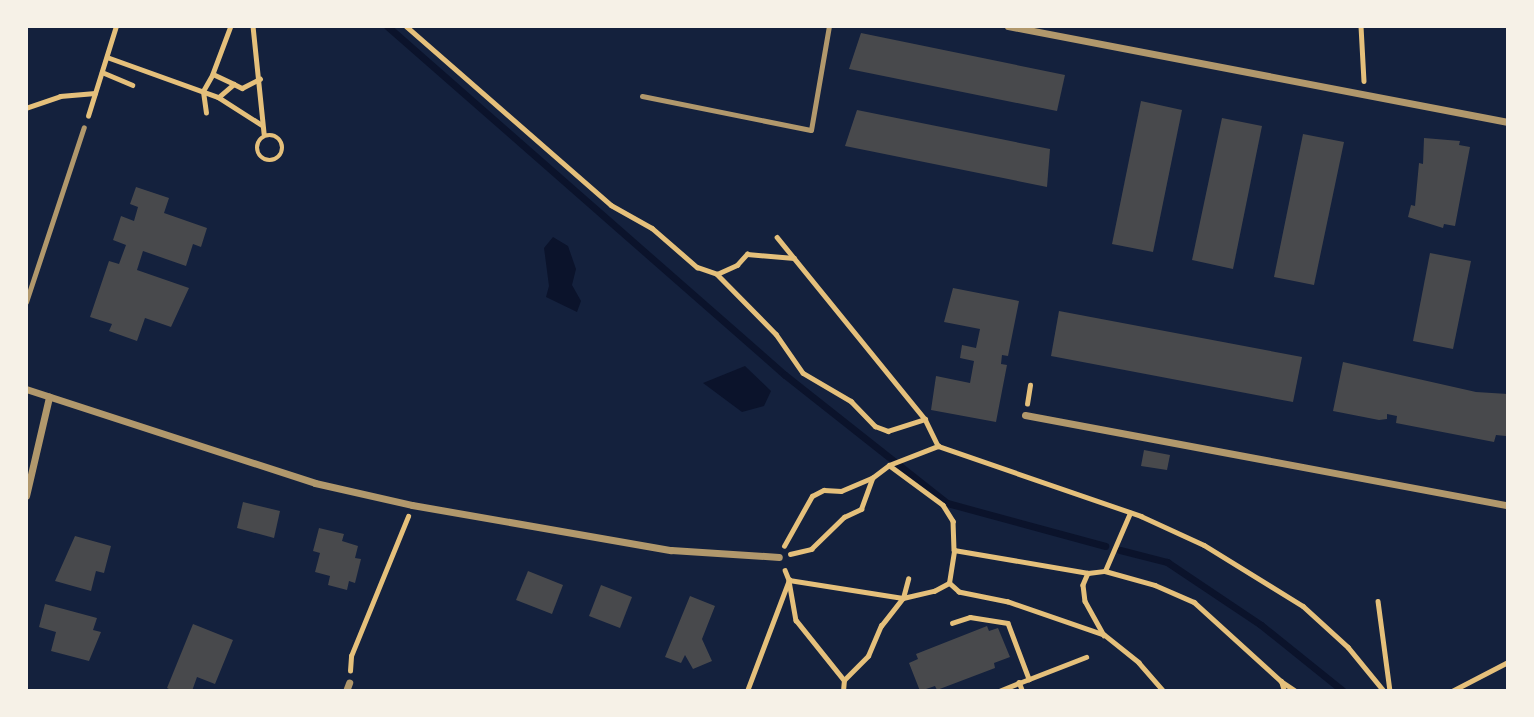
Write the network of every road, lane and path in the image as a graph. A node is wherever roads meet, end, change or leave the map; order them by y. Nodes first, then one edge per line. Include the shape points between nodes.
1 (116, 26) edge
2 (231, 26) edge
3 (253, 26) edge
4 (406, 26) edge
5 (829, 26) edge
6 (1008, 26) edge
7 (1361, 26) edge
8 (107, 57) junction
9 (102, 72) junction
10 (213, 74) junction
11 (260, 79) junction
12 (234, 84) junction
13 (132, 85) dead end
14 (203, 90) junction
15 (95, 93) junction
16 (218, 96) junction
17 (642, 96) dead end
18 (1365, 96) junction
19 (26, 108) edge
20 (206, 113) dead end
21 (1508, 122) edge
22 (262, 125) junction
23 (84, 127) joint
24 (264, 133) junction
25 (777, 237) dead end
26 (794, 258) junction
27 (717, 274) junction
28 (26, 302) edge
29 (26, 389) edge
30 (49, 397) junction
31 (1025, 415) dead end
32 (925, 419) junction
33 (938, 446) junction
34 (892, 462) junction
35 (872, 478) junction
36 (26, 496) edge
37 (412, 505) junction
38 (1508, 505) edge
39 (1130, 513) junction
40 (954, 550) junction
41 (779, 557) junction
42 (1105, 571) junction
43 (1088, 573) junction
44 (908, 579) dead end
45 (789, 580) junction
46 (949, 583) junction
47 (903, 598) junction
48 (1378, 601) dead end
49 (952, 623) dead end
50 (1104, 635) junction
51 (1086, 657) dead end
52 (1508, 662) edge
53 (1029, 679) junction
54 (844, 680) junction
55 (1281, 681) junction
56 (1019, 683) junction
57 (347, 687) edge
58 (747, 691) edge
59 (843, 691) edge
60 (999, 691) edge
61 (1022, 691) edge
62 (1163, 691) edge
63 (1284, 691) edge
64 (1296, 691) edge
65 (1384, 691) edge
66 (1390, 691) edge
67 (1452, 691) edge

1 - 8 path
2 - 10 path
3 - 11 path
4 - 27 path via 611,205 652,228 697,267
5 - 17 lane via 811,130
6 - 18 street
7 - 18 path
8 - 9 path
8 - 14 path
9 - 13 path
9 - 15 path
10 - 12 path
10 - 14 path
11 - 12 path via 242,88
11 - 22 path
12 - 16 path
14 - 16 path
14 - 20 path
15 - 19 path via 60,96
15 - 23 path
16 - 22 path
18 - 21 street
22 - 24 path
23 - 28 lane
24 - 24 path via 258,141 260,153 268,162 277,162 279,142
25 - 26 path
26 - 27 path via 747,254 737,265
26 - 32 path
27 - 32 path via 776,334 803,373 851,401 875,426 888,431
29 - 30 street
30 - 36 street
30 - 37 street via 315,483
31 - 38 street
32 - 33 path
33 - 34 path
33 - 39 path
34 - 35 path
34 - 40 path via 943,505 954,521
35 - 41 path via 861,509 844,517 811,549
35 - 41 path via 812,496
37 - 41 street via 671,550
37 - 57 path via 351,656
39 - 42 path
39 - 65 path via 1205,545 1303,606 1348,647
40 - 43 path
40 - 46 path
41 - 45 path
42 - 43 path
42 - 55 path via 1156,585 1194,602
43 - 50 path via 1083,585 1085,601
44 - 47 path
45 - 47 path
45 - 54 path via 796,620
45 - 58 path
46 - 47 path via 934,592
46 - 50 path via 959,592 1008,602
47 - 54 path via 881,626 867,656
48 - 66 path
49 - 53 path via 970,617 1008,623
50 - 62 path via 1139,663
51 - 53 path
52 - 67 path
53 - 56 path
54 - 59 path
55 - 63 path
55 - 64 path
56 - 60 path
56 - 61 path

